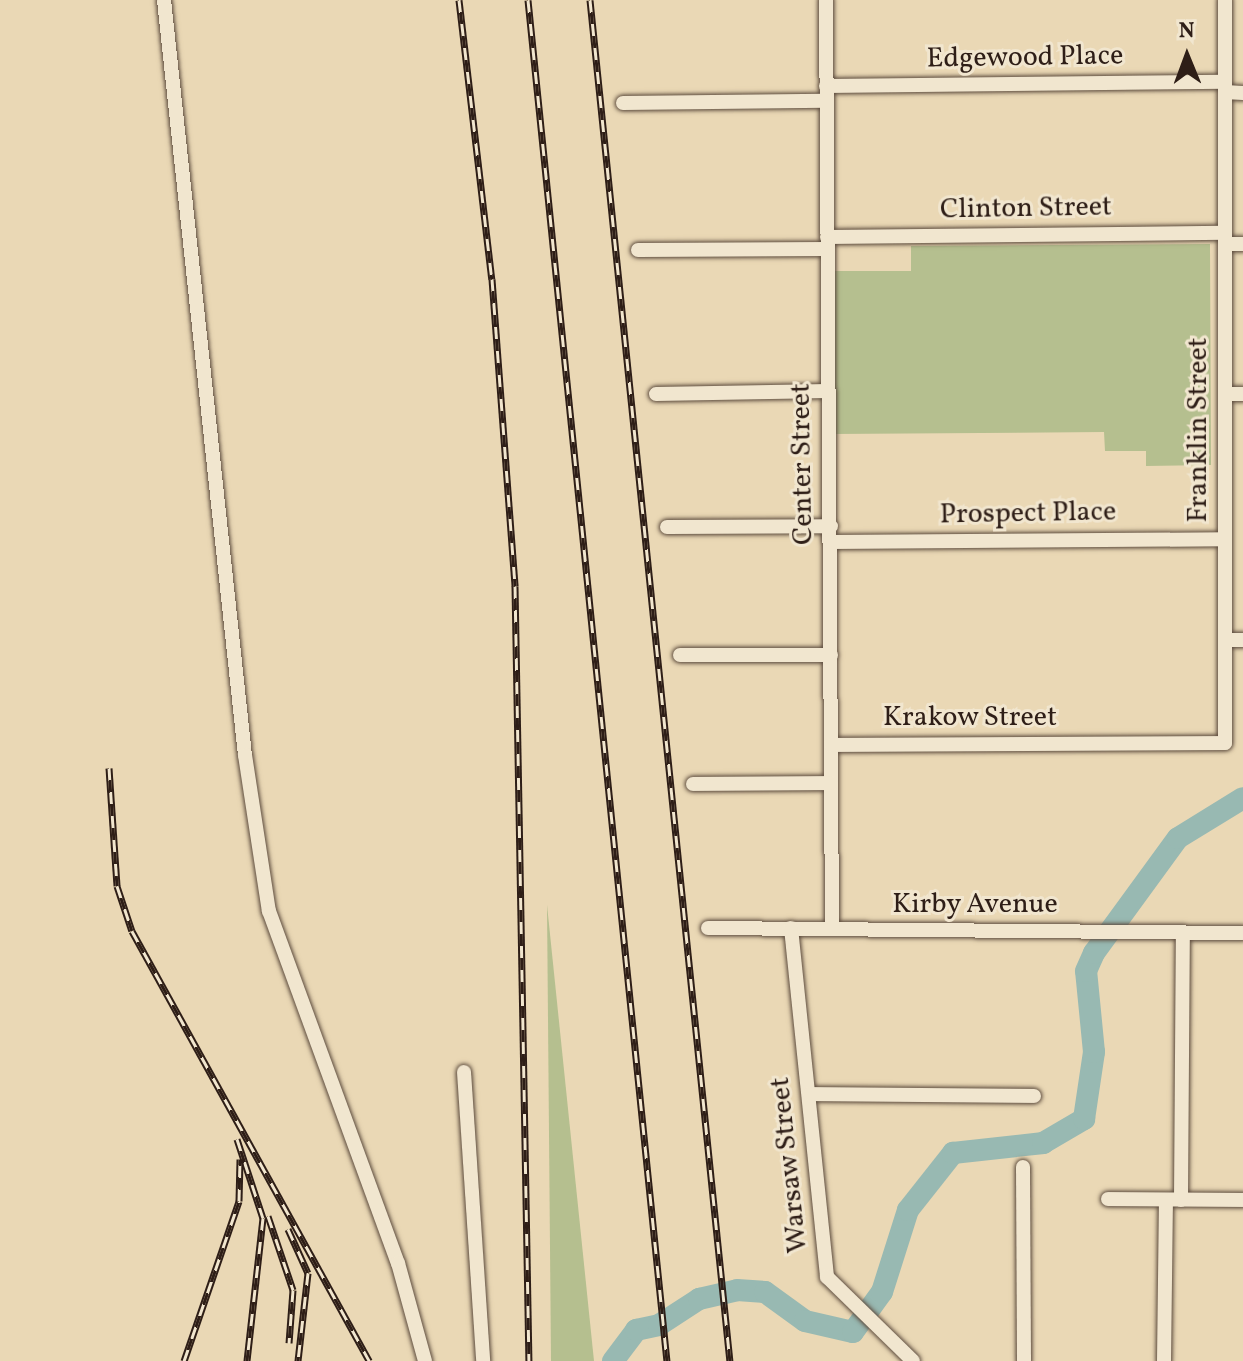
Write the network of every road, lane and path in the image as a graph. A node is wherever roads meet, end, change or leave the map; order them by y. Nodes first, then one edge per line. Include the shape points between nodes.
1 (164, 0) edge
2 (826, 0) edge
3 (1225, 0) edge
4 (1225, 87) junction
5 (1243, 93) edge
6 (826, 94) junction
7 (623, 103) dead end
8 (1225, 238) junction
9 (827, 243) junction
10 (1243, 244) edge
11 (638, 250) dead end
12 (828, 391) junction
13 (656, 394) dead end
14 (1225, 394) junction
15 (1243, 394) edge
16 (667, 527) dead end
17 (831, 534) junction
18 (1225, 539) junction
19 (1225, 640) junction
20 (1243, 640) edge
21 (680, 655) dead end
22 (831, 655) junction
23 (1108, 743) joint
24 (831, 745) junction
25 (831, 783) junction
26 (693, 784) dead end
27 (708, 928) dead end
28 (791, 928) junction
29 (832, 928) junction
30 (1183, 933) junction
31 (1243, 933) edge
32 (464, 1072) dead end
33 (810, 1094) junction
34 (1034, 1096) dead end
35 (1023, 1167) dead end
36 (1108, 1199) dead end
37 (1166, 1200) junction
38 (1181, 1200) junction
39 (1243, 1200) edge
40 (425, 1361) edge
41 (483, 1361) edge
42 (913, 1361) edge
43 (1024, 1361) edge
44 (1164, 1361) edge

1 - 40 street via 245,755 269,911 398,1263
2 - 6 street, Center Street
3 - 4 street, Franklin Street
4 - 5 street, Edgewood Place
4 - 6 street, Edgewood Place
4 - 8 street, Franklin Street
6 - 7 street, Edgewood Place
6 - 9 street, Center Street
8 - 9 street, Clinton Street
8 - 10 street, Clinton Street
8 - 14 street, Franklin Street
9 - 11 street, Clinton Street
9 - 12 street, Center Street
12 - 13 street
12 - 17 street, Center Street
14 - 15 street
14 - 18 street, Franklin Street
16 - 17 street, Prospect Place
17 - 18 street, Prospect Place
17 - 22 street, Center Street
18 - 19 street, Franklin Street
19 - 20 street
19 - 23 street, Franklin Street via 1225,743
21 - 22 street
22 - 24 street, Center Street
23 - 24 street, Krakow Street
24 - 25 street, Center Street
25 - 26 street
25 - 29 street, Center Street
27 - 28 street, Kirby Avenue
28 - 29 street, Kirby Avenue
28 - 33 street, Warsaw Street
29 - 30 street, Kirby Avenue
30 - 31 street, Kirby Avenue
30 - 38 street
32 - 41 street
33 - 34 street
33 - 42 street, Warsaw Street via 827,1277
35 - 43 street
36 - 37 street
37 - 38 street
37 - 44 street
38 - 39 street

